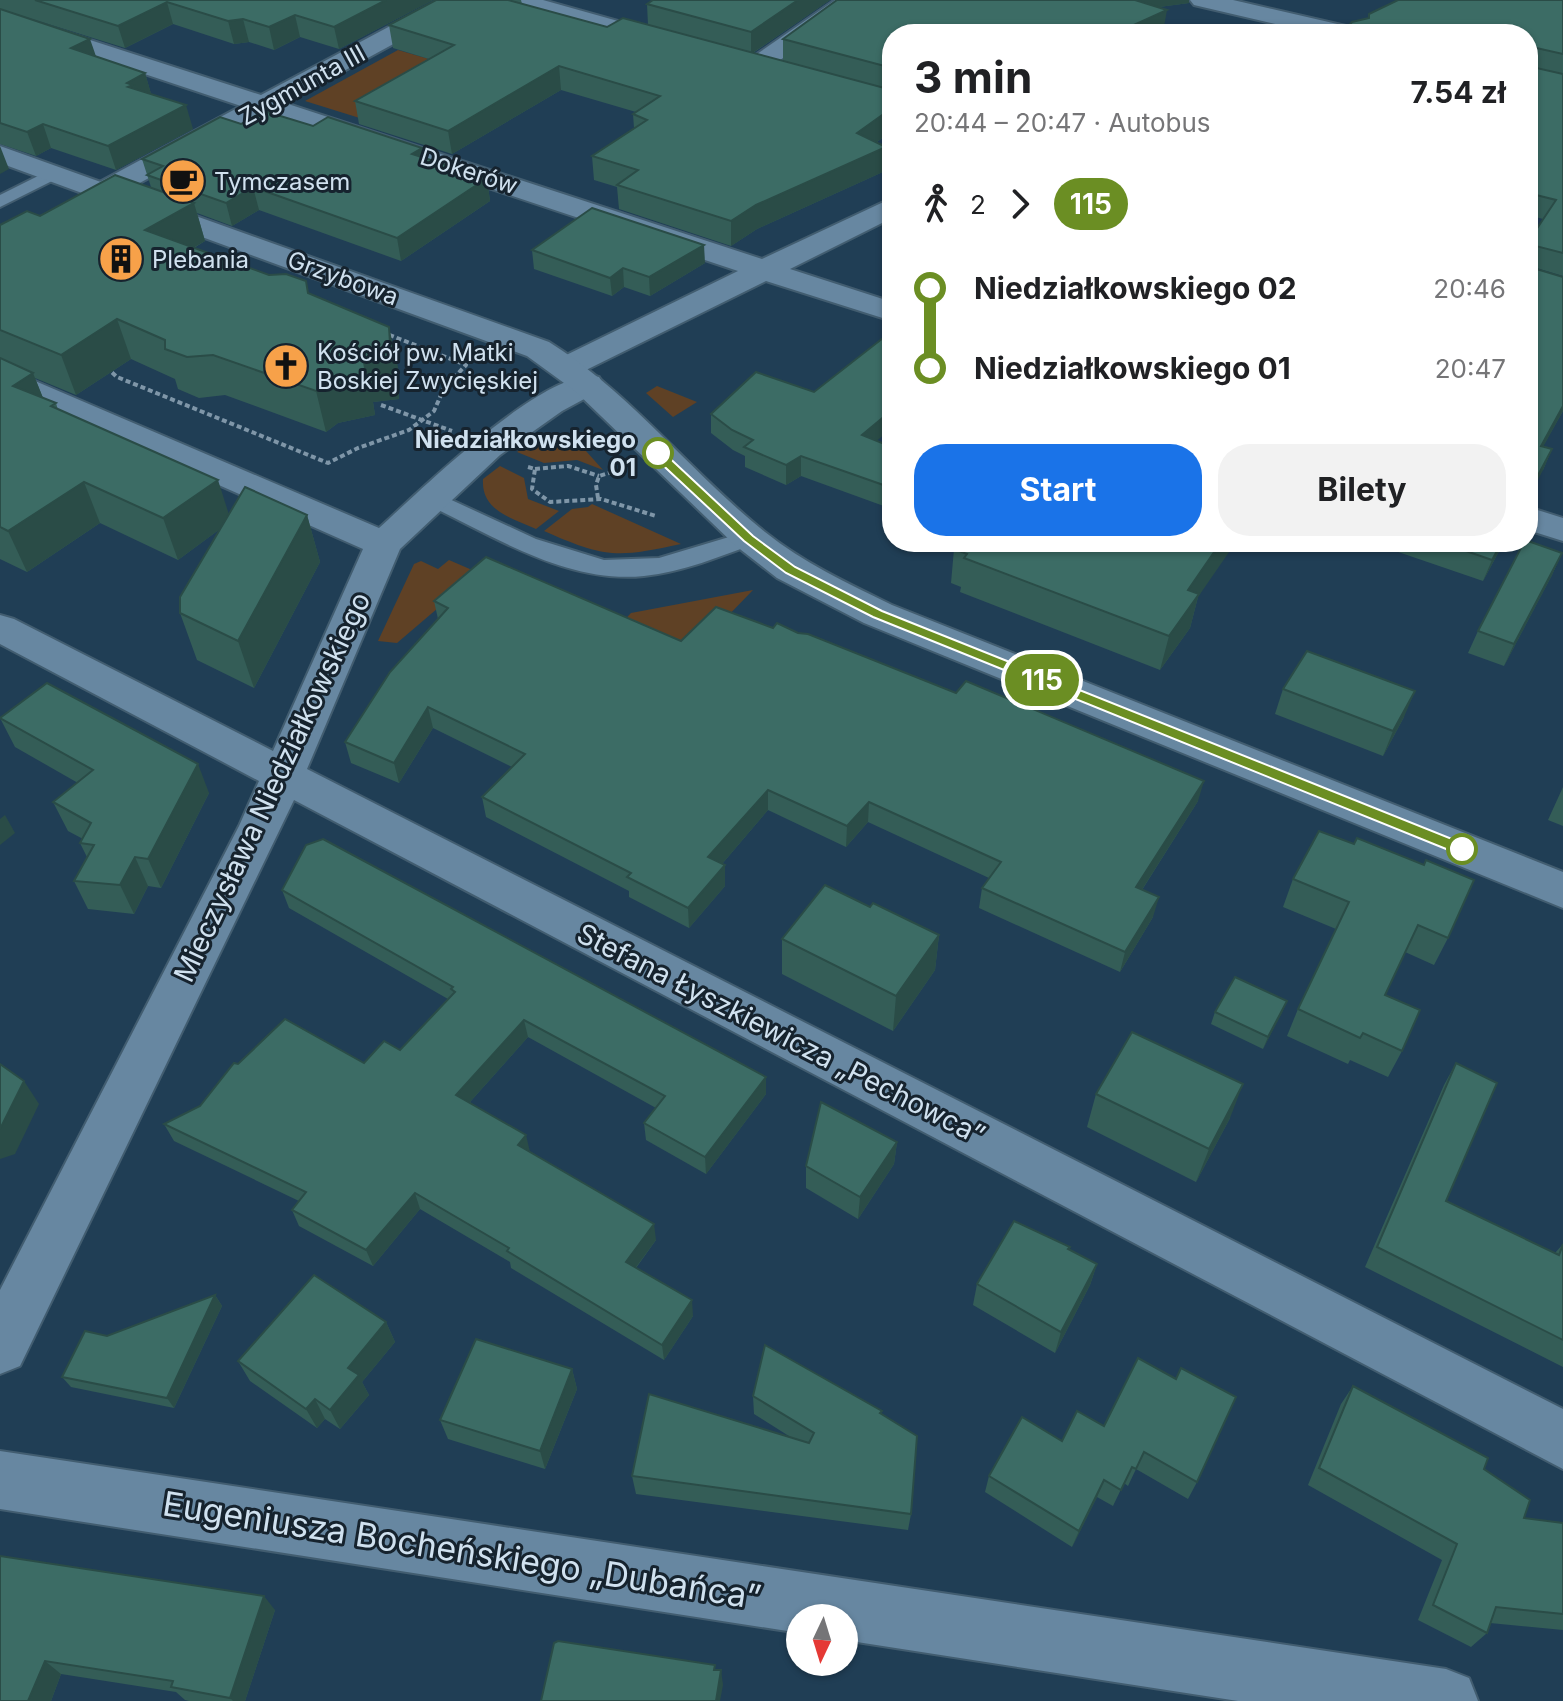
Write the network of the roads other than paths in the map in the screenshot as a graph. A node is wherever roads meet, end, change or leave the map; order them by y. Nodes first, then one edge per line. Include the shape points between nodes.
1 (457, 0) edge
2 (516, 0) edge
3 (851, 0) edge
4 (1202, 0) edge
5 (1322, 0) edge
6 (0, 18) edge
7 (1285, 19) junction
8 (1274, 24) edge
9 (1307, 24) edge
10 (694, 49) edge
11 (725, 58) edge
12 (756, 66) junction
13 (786, 74) edge
14 (266, 104) junction
15 (0, 154) edge
16 (54, 173) junction
17 (104, 191) junction
18 (0, 202) edge
19 (882, 212) edge
20 (763, 269) junction
21 (882, 309) edge
22 (577, 375) junction
23 (0, 376) edge
24 (432, 498) junction
25 (1538, 521) edge
26 (1563, 530) edge
27 (749, 538) junction
28 (384, 544) junction
29 (0, 628) edge
30 (283, 776) junction
31 (1563, 891) edge
32 (16, 1274) edge
33 (0, 1347) edge
34 (1563, 1440) edge
35 (0, 1480) edge
36 (1446, 1701) edge

1 - 14 street, Zygmunta III
2 - 10 street
3 - 12 street
4 - 7 street
5 - 7 street
6 - 14 street, Dokerów
7 - 8 street
7 - 9 street
11 - 12 street
12 - 13 street
14 - 17 street, Zygmunta III
14 - 20 street, Dokerów
15 - 16 street, Grzybowa
16 - 17 street, Grzybowa
16 - 18 lane
17 - 22 street, Grzybowa via 538,349
19 - 20 street, Mieczysława Niedziałkowskiego
20 - 21 street, Dokerów
20 - 22 street, Mieczysława Niedziałkowskiego
22 - 24 street, Mieczysława Niedziałkowskiego via 550,404 488,448
22 - 27 street, Grzybowa
23 - 28 street
24 - 27 lane via 575,563 606,568 632,570 672,562
24 - 28 street, Mieczysława Niedziałkowskiego
25 - 26 street
27 - 31 street, Grzybowa via 790,570 878,614
28 - 30 street, Mieczysława Niedziałkowskiego
29 - 30 street, Stefana Łyszkiewicza „Pechowca”
30 - 32 street, Mieczysława Niedziałkowskiego
30 - 34 street, Stefana Łyszkiewicza „Pechowca”
32 - 33 street, Mieczysława Niedziałkowskiego
35 - 36 street, Eugeniusza Bocheńskiego „Dubańca”

